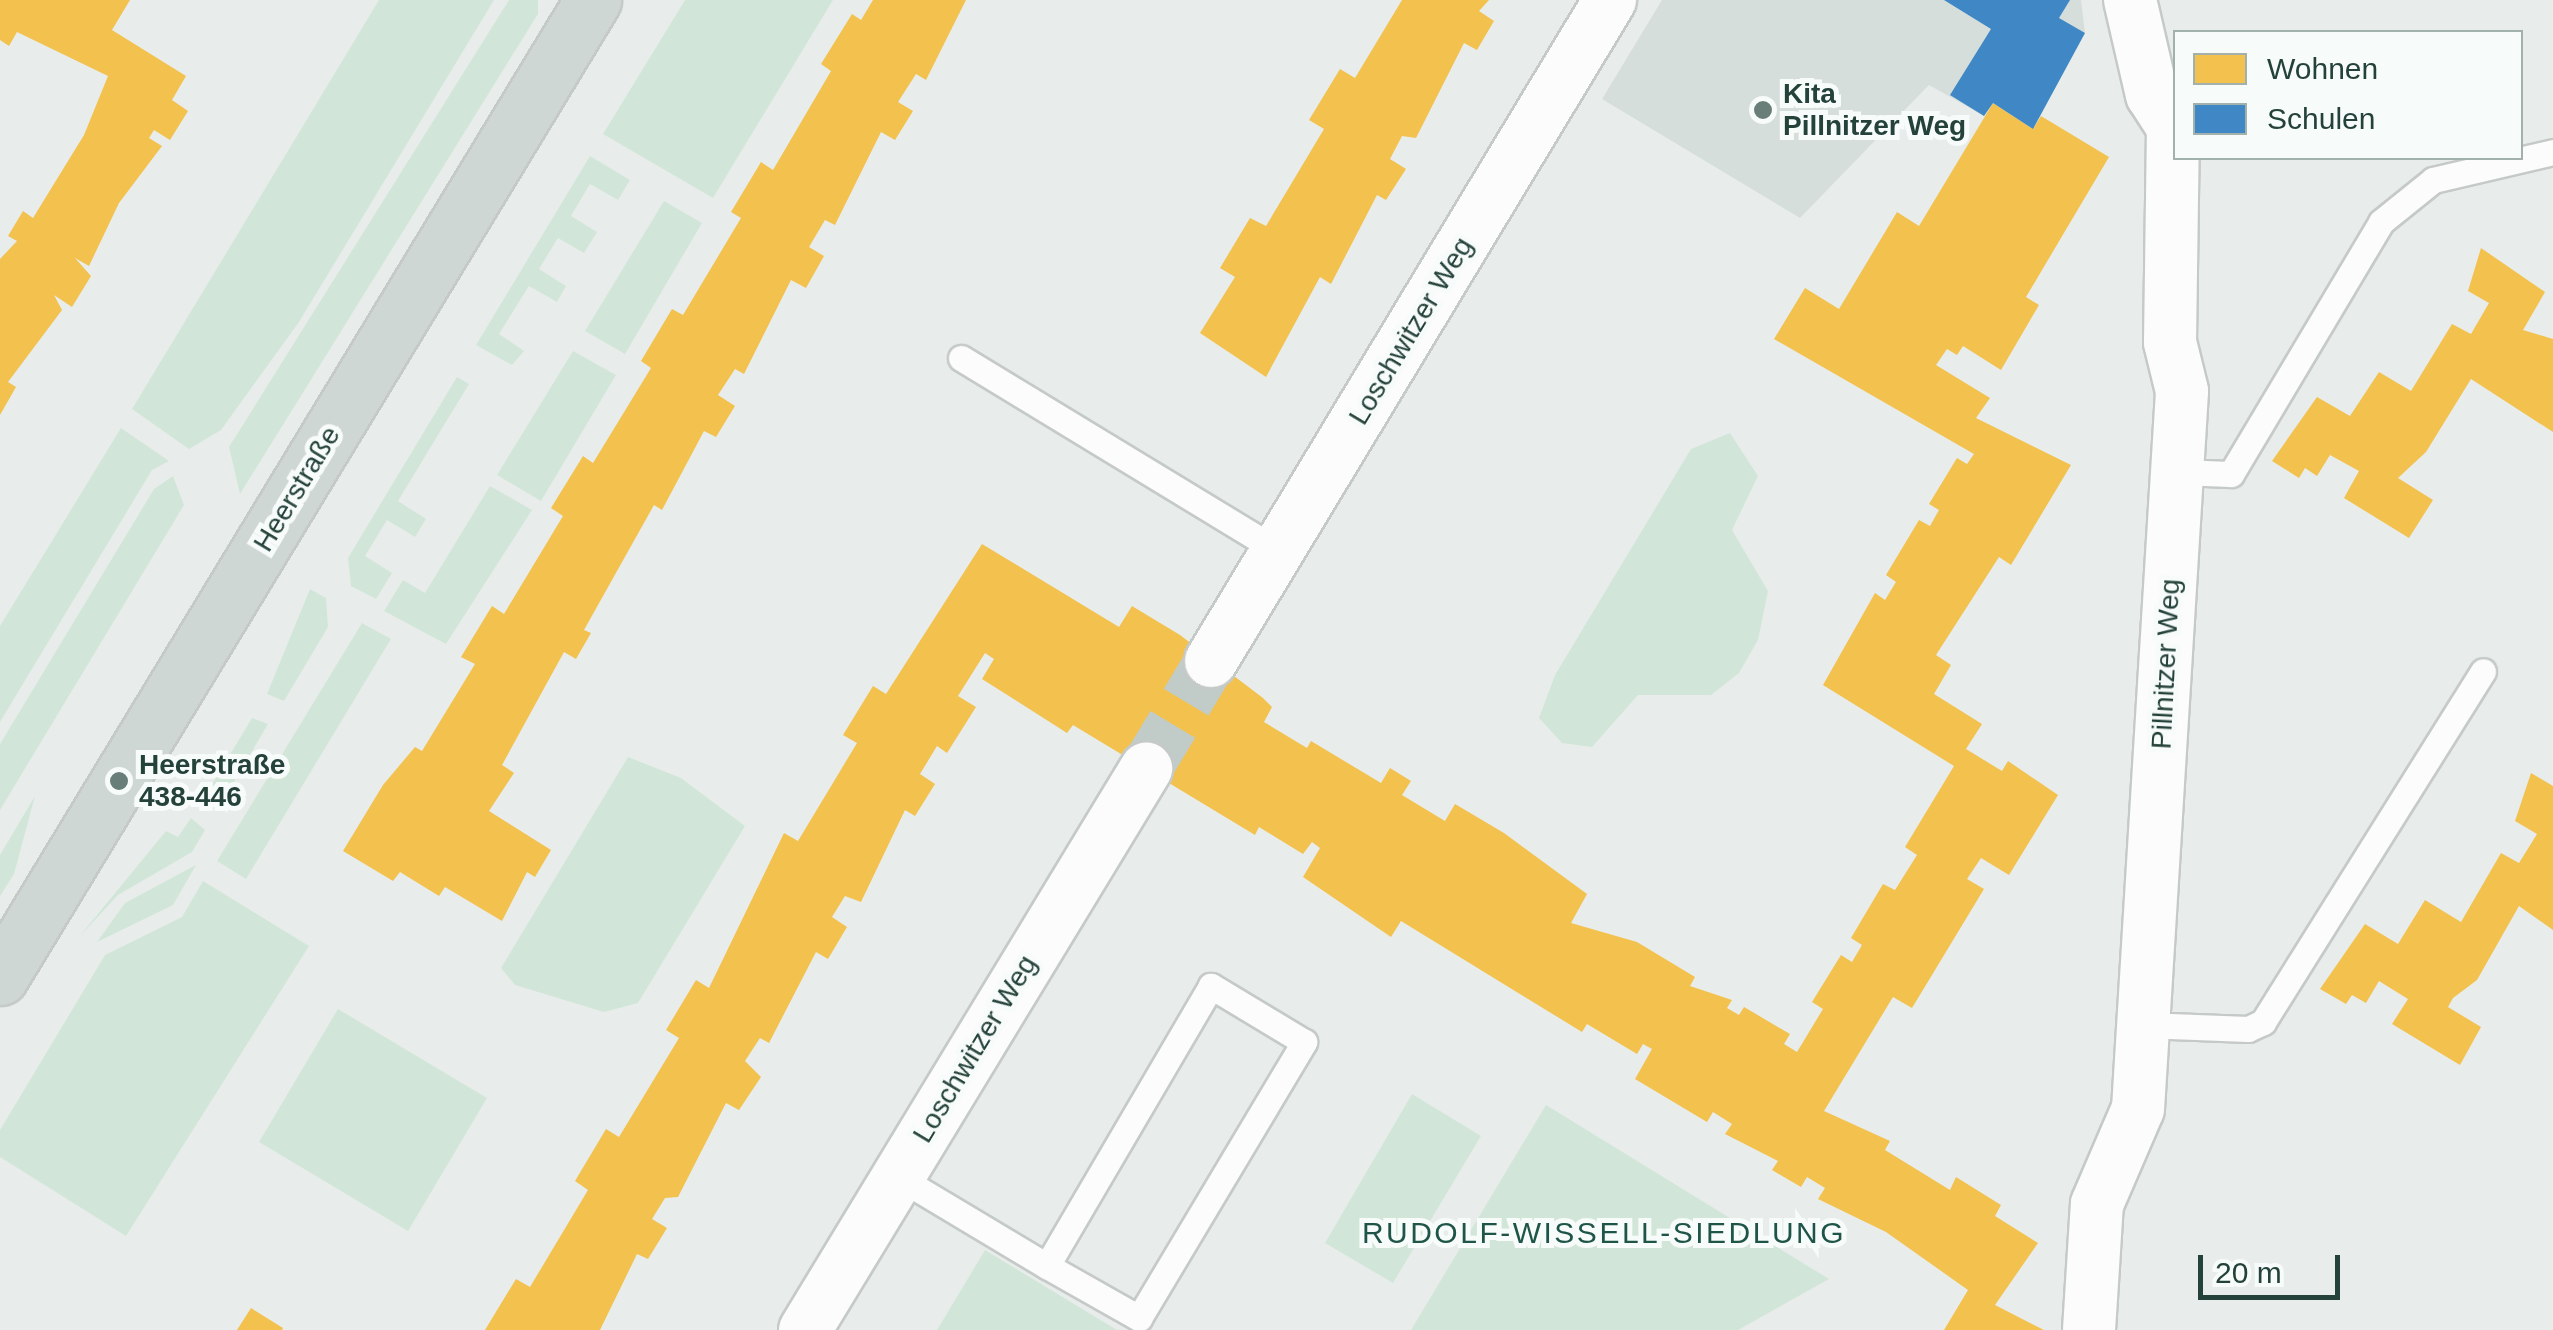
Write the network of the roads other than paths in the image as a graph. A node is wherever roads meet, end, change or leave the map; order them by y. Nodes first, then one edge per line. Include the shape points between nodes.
1 (593, 0) edge
2 (1610, 0) edge
3 (2130, 0) edge
4 (2173, 128) edge
5 (2553, 152) edge
6 (2523, 159) edge
7 (2173, 160) edge
8 (2519, 160) edge
9 (961, 358) dead end
10 (2177, 472) junction
11 (1279, 551) junction
12 (1211, 662) tunnel mouth
13 (2483, 671) dead end
14 (1146, 769) tunnel mouth
15 (0, 977) edge
16 (2144, 1025) junction
17 (898, 1177) junction
18 (1047, 1266) junction
19 (806, 1330) edge
20 (2089, 1330) edge

1 - 15 main road, Heerstraße
2 - 11 street, Loschwitzer Weg
3 - 4 street, Pillnitzer Weg via 2152,95
5 - 6 lane
7 - 10 street, Pillnitzer Weg
8 - 10 lane via 2433,180 2381,222 2231,474
9 - 11 lane
10 - 16 street, Pillnitzer Weg
11 - 12 street, Loschwitzer Weg
13 - 16 lane via 2263,1022 2248,1030
14 - 17 street, Loschwitzer Weg
16 - 20 street, Pillnitzer Weg via 2138,1108 2097,1204
17 - 18 lane
17 - 19 street, Loschwitzer Weg
18 - 18 lane via 1138,1318 1304,1042 1211,986

